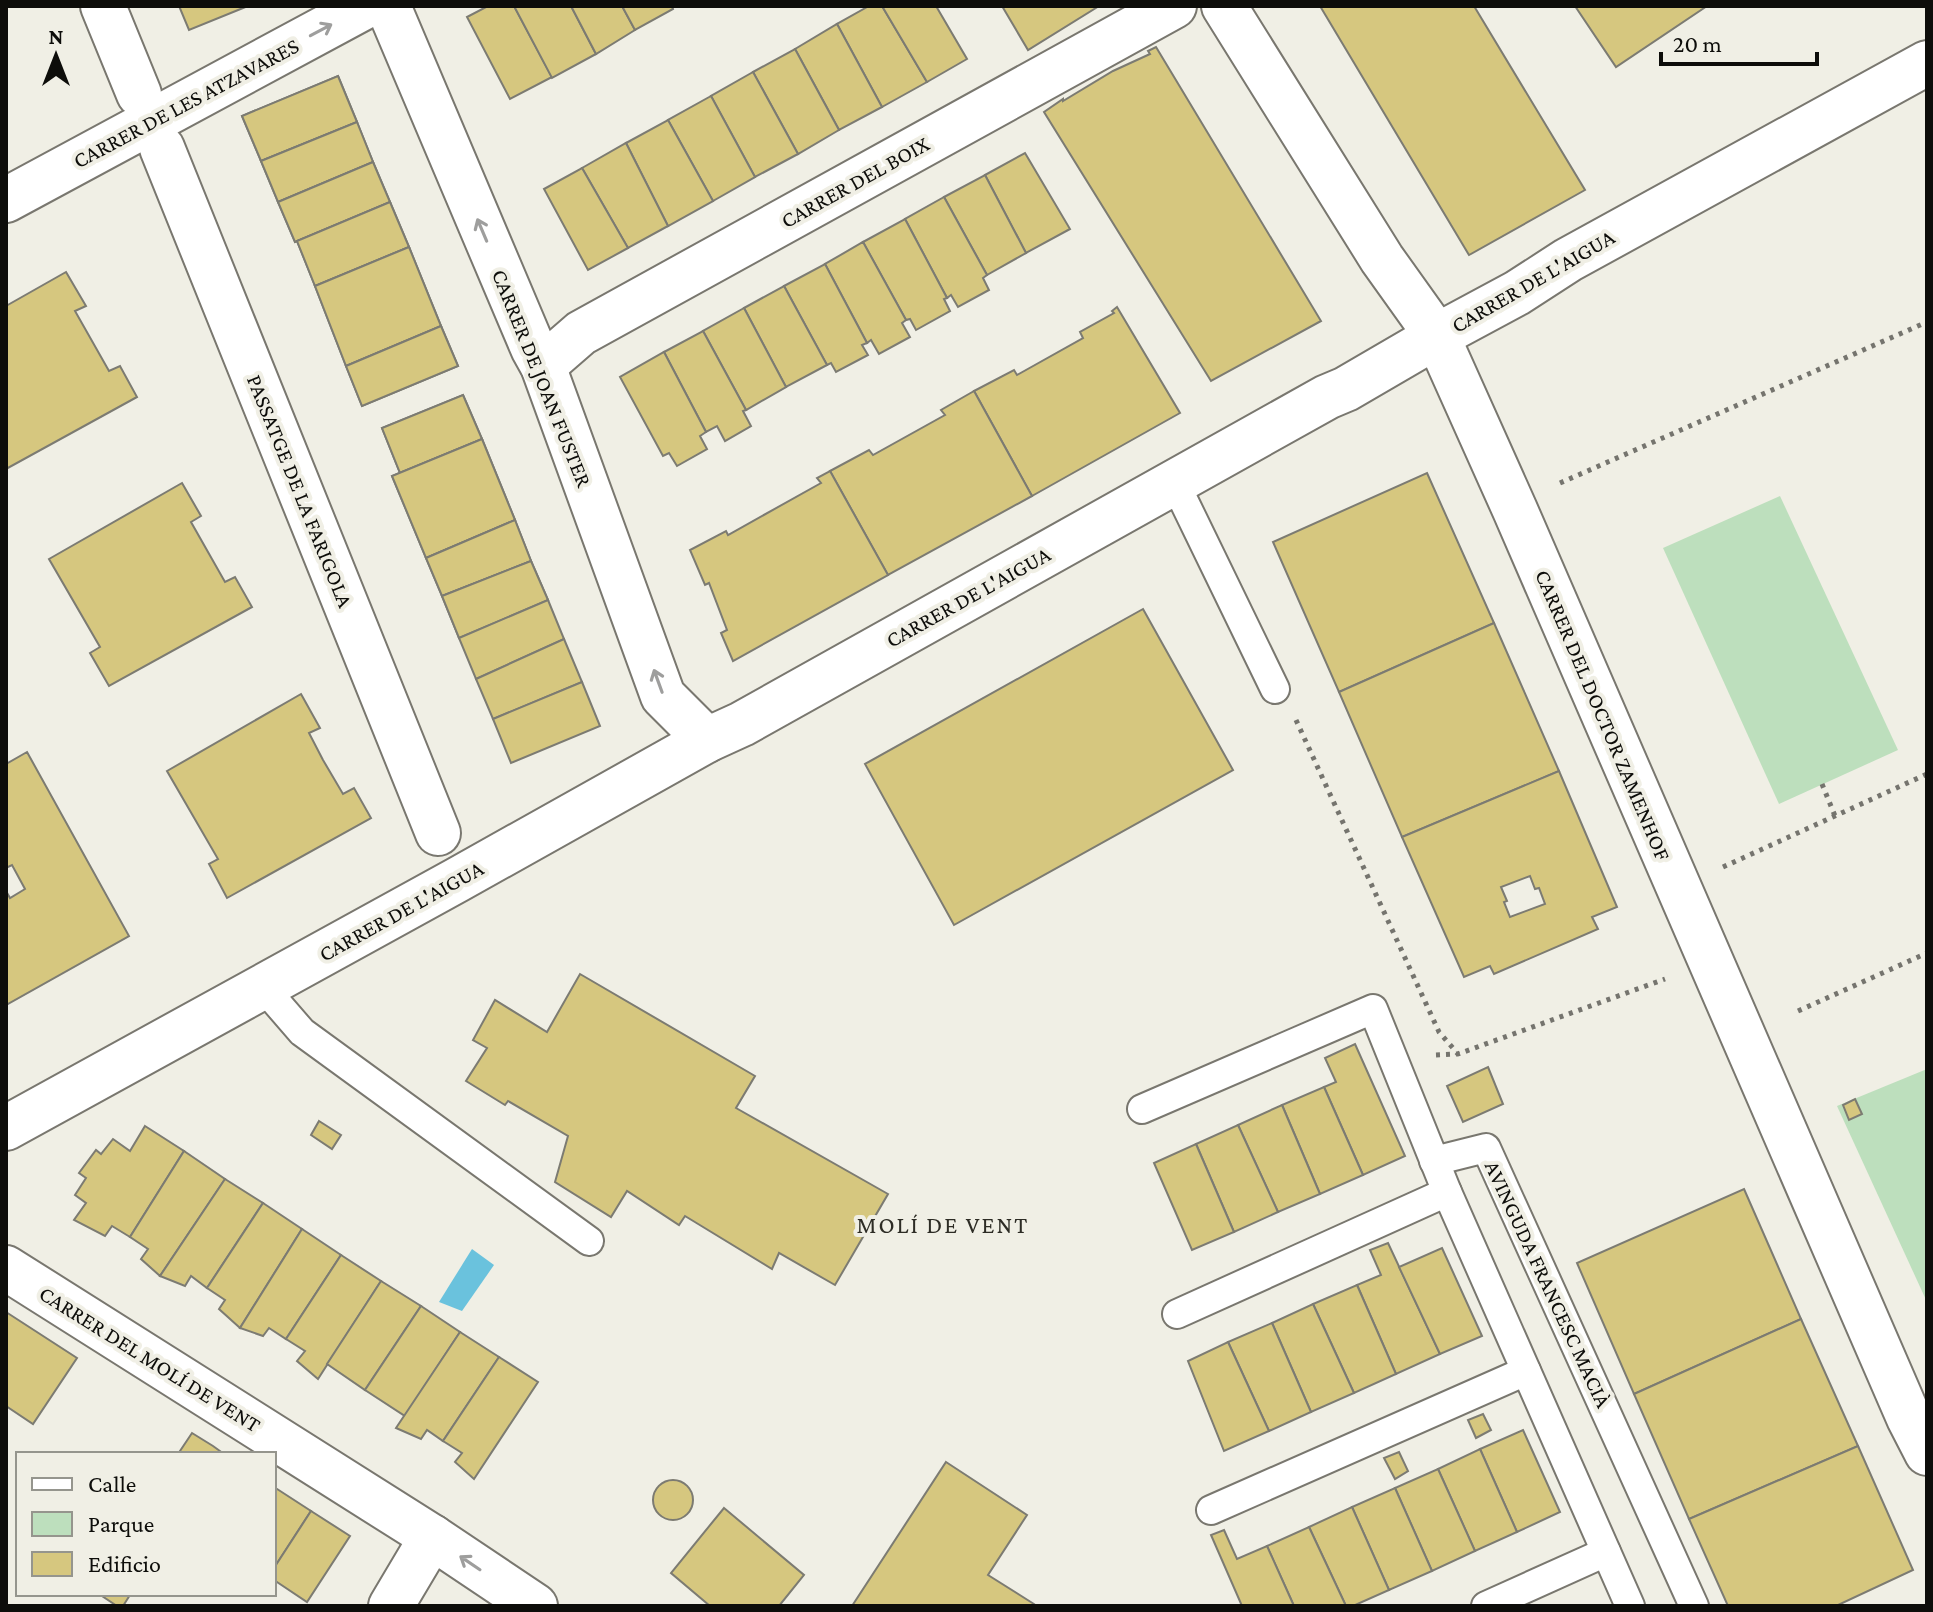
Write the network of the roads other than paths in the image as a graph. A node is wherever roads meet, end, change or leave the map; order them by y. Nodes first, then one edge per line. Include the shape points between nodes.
1 (103, 6) edge
2 (366, 6) edge
3 (388, 6) edge
4 (1174, 6) edge
5 (1224, 6) edge
6 (1927, 63) edge
7 (139, 94) dead end
8 (162, 148) dead end
9 (6, 200) edge
10 (1437, 336) junction
11 (543, 366) junction
12 (1175, 483) junction
13 (1275, 689) dead end
14 (707, 740) junction
15 (438, 833) dead end
16 (263, 987) junction
17 (1142, 1109) dead end
18 (6, 1128) edge
19 (1434, 1161) junction
20 (1447, 1192) junction
21 (589, 1241) dead end
22 (6, 1268) edge
23 (1177, 1314) dead end
24 (1526, 1371) junction
25 (1927, 1453) edge
26 (1211, 1510) dead end
27 (432, 1537) junction
28 (1606, 1552) junction
29 (391, 1606) edge
30 (535, 1606) edge
31 (1486, 1606) edge
32 (1630, 1606) edge
33 (1694, 1606) edge

1 - 7 street
9 -> 2 street, CARRER DE LES ATZAVARES
11 -> 3 street, CARRER DE JOAN FUSTER
4 - 11 street, CARRER DEL BOIX via 581,333
5 - 10 street, CARRER DEL DOCTOR ZAMENHOF via 1382,259
6 - 10 street, CARRER DE L'AIGUA
8 - 15 street, PASSATGE DE LA FARIGOLA
10 - 12 street, CARRER DE L'AIGUA
10 - 25 street, CARRER DEL DOCTOR ZAMENHOF
14 -> 11 street, CARRER DE JOAN FUSTER via 663,696
12 - 13 lane
12 - 14 street, CARRER DE L'AIGUA
14 - 16 street, CARRER DE L'AIGUA
16 - 18 street, CARRER DE L'AIGUA
16 - 21 lane via 302,1032
17 - 19 lane via 1373,1009
19 - 20 lane
19 - 33 lane, AVINGUDA FRANCESC MACIÀ via 1486,1148
20 - 23 lane
20 - 24 lane
22 - 27 street, CARRER DEL MOLÍ DE VENT
24 - 26 lane
24 - 28 lane
27 - 29 street
30 -> 27 street, CARRER DEL MOLÍ DE VENT
28 - 31 lane
28 - 32 lane

